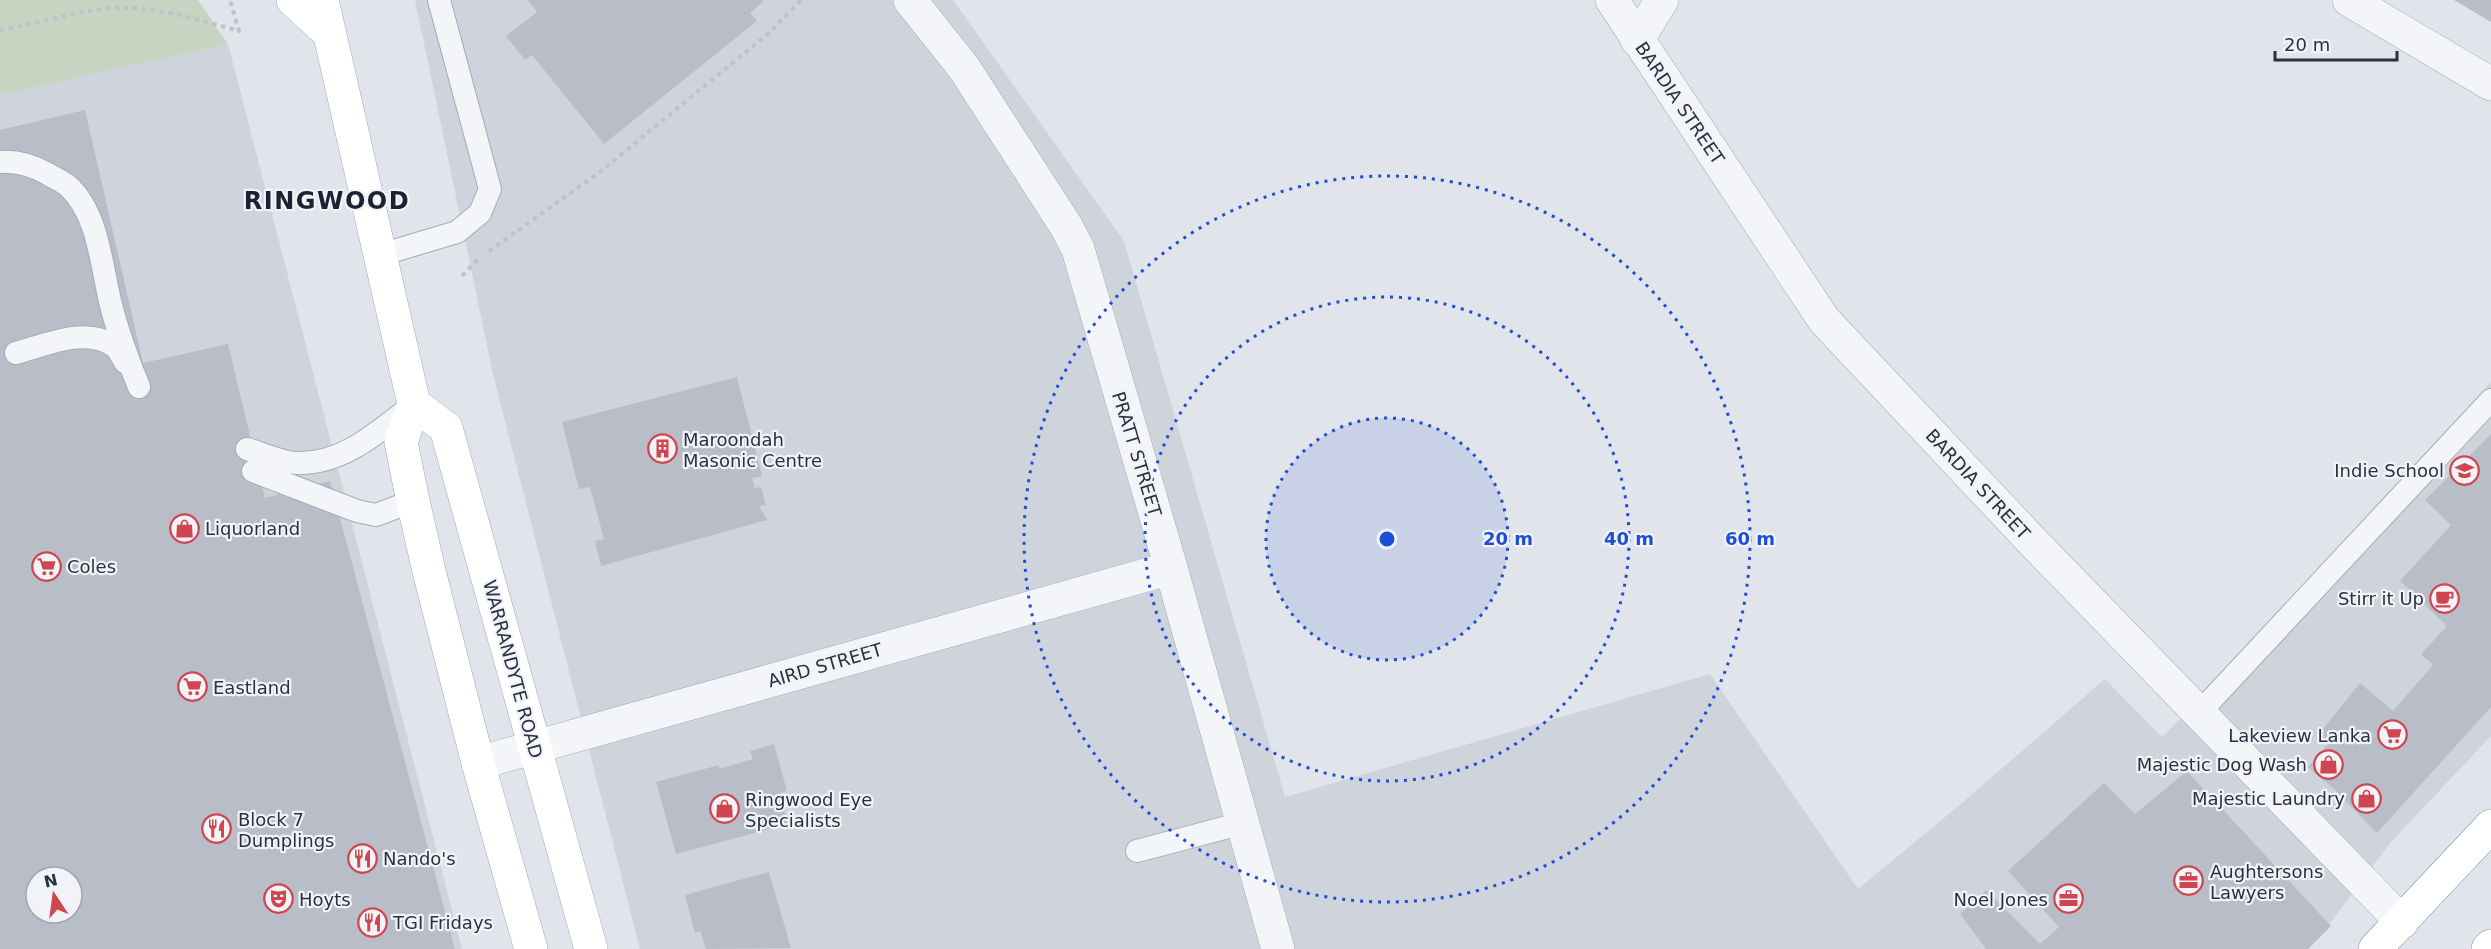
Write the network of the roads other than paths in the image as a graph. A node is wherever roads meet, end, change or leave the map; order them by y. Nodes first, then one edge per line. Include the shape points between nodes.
1 (293, 0) edge
2 (322, 0) edge
3 (439, 0) edge
4 (910, 0) edge
5 (1612, 0) edge
6 (1662, 0) edge
7 (2349, 0) edge
8 (330, 34) junction
9 (1637, 40) junction
10 (2491, 84) edge
11 (0, 162) edge
12 (380, 255) junction
13 (16, 353) dead end
14 (2491, 400) edge
15 (414, 404) junction
16 (446, 428) junction
17 (247, 449) dead end
18 (253, 471) dead end
19 (413, 501) junction
20 (1171, 568) junction
21 (2199, 713) junction
22 (534, 747) junction
23 (478, 763) junction
24 (1244, 823) junction
25 (2491, 826) edge
26 (1137, 851) dead end
27 (2402, 922) junction
28 (2491, 946) edge
29 (531, 949) edge
30 (591, 949) edge
31 (1278, 949) edge
32 (2375, 949) edge
33 (2488, 949) edge

1 - 8 main road
2 - 8 main road
3 - 12 lane via 490,189 480,213 456,232
4 - 20 street, PRATT STREET via 963,68 1078,249
5 - 9 street, BARDIA STREET
6 - 9 street
7 - 10 street
8 - 12 main road
9 - 21 street, BARDIA STREET via 1824,320
11 - 13 lane via 12,161 42,171 68,186 86,210 125,352 139,387 116,347 100,339 76,337
12 - 15 main road
14 - 21 lane
15 - 16 main road
15 - 17 lane via 358,447 320,461 294,463
15 - 19 main road via 400,442
16 - 19 main road
16 - 22 main road, WARRANDYTE ROAD
18 - 19 lane via 376,515
19 - 23 main road
20 - 22 street, AIRD STREET
20 - 24 street, PRATT STREET
21 - 27 street, BARDIA STREET
22 - 23 street, AIRD STREET
22 - 30 main road, WARRANDYTE ROAD
23 - 29 main road
24 - 26 lane
24 - 31 street, PRATT STREET
25 - 27 main road
27 - 32 main road
28 - 33 main road

